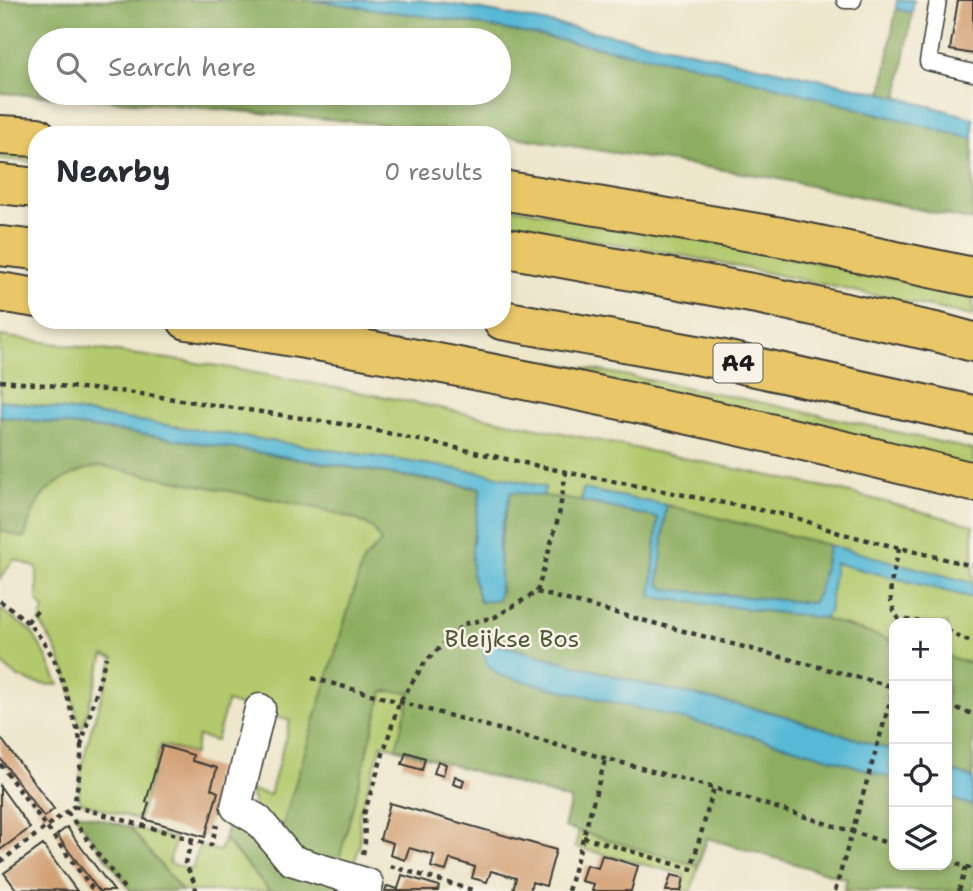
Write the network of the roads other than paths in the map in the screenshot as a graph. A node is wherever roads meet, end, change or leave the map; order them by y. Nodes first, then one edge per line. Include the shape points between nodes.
1 (845, 0) edge
2 (853, 0) edge
3 (938, 0) edge
4 (973, 73) edge
5 (0, 135) edge
6 (28, 137) edge
7 (0, 184) edge
8 (28, 187) edge
9 (511, 192) edge
10 (0, 246) edge
11 (28, 249) edge
12 (511, 249) edge
13 (973, 277) edge
14 (0, 292) edge
15 (28, 297) edge
16 (511, 322) edge
17 (238, 329) edge
18 (973, 342) edge
19 (973, 415) edge
20 (973, 482) edge
21 (260, 709) dead end
22 (374, 880) edge

1 - 2 lane
3 - 4 lane via 928,62
5 - 6 highway
7 - 8 highway
9 - 13 highway via 781,237
10 - 11 highway
12 - 18 highway via 757,294
14 - 15 highway
16 - 19 highway, A4 via 724,360
17 - 20 highway via 478,371
21 - 22 street via 236,807 258,820 291,860

